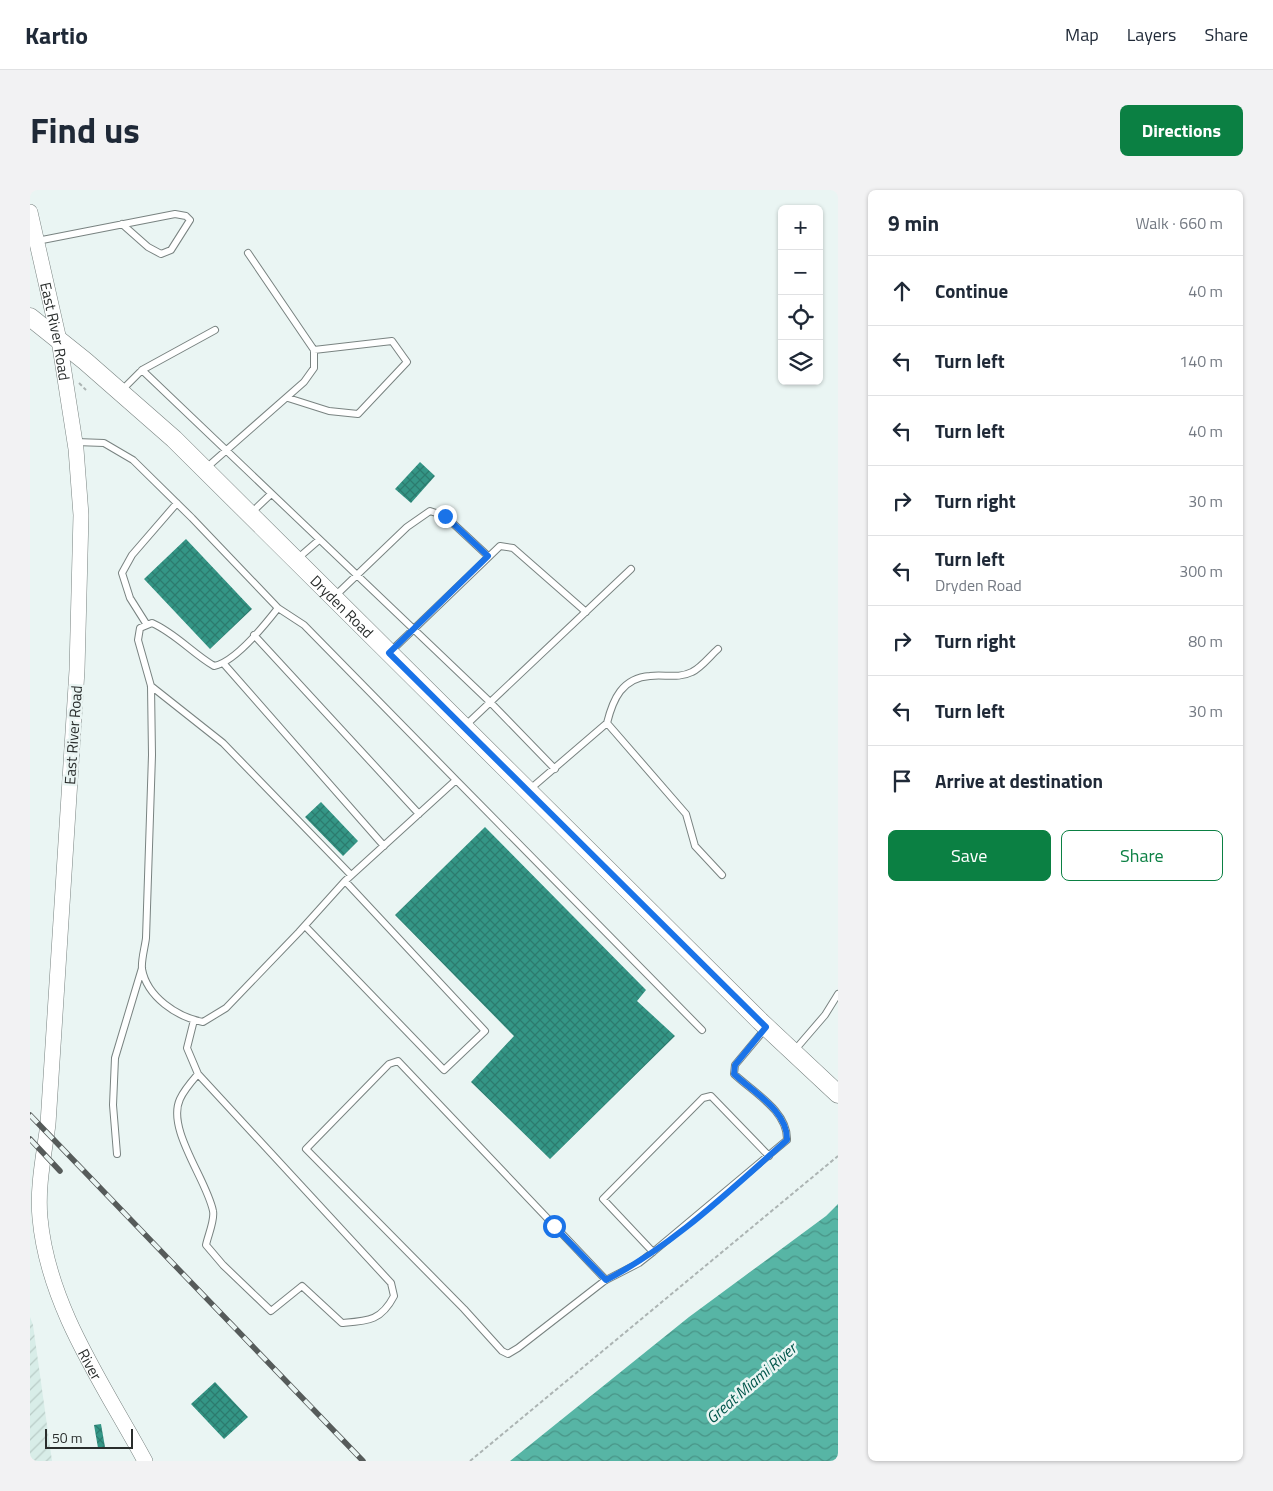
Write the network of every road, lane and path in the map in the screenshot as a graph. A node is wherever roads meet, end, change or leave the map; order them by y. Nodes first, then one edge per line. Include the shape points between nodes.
1 (30, 212) edge
2 (122, 224) junction
3 (36, 241) junction
4 (248, 253) dead end
5 (30, 317) edge
6 (215, 330) dead end
7 (59, 340) junction
8 (314, 350) junction
9 (142, 370) junction
10 (78, 381) dead end
11 (86, 390) dead end
12 (120, 392) junction
13 (288, 398) junction
14 (74, 442) junction
15 (226, 450) junction
16 (204, 470) junction
17 (271, 494) junction
18 (177, 503) junction
19 (250, 514) junction
20 (319, 540) junction
21 (488, 556) junction
22 (296, 560) junction
23 (631, 569) dead end
24 (356, 576) junction
25 (333, 597) junction
26 (278, 608) junction
27 (586, 612) junction
28 (147, 625) junction
29 (413, 629) junction
30 (254, 635) junction
31 (718, 649) dead end
32 (389, 653) junction
33 (224, 664) junction
34 (151, 686) junction
35 (490, 702) junction
36 (608, 723) junction
37 (464, 727) junction
38 (555, 769) junction
39 (456, 780) junction
40 (528, 791) junction
41 (419, 814) junction
42 (384, 846) junction
43 (722, 874) dead end
44 (351, 875) junction
45 (344, 881) junction
46 (305, 926) junction
47 (142, 968) junction
48 (838, 994) edge
49 (194, 1020) junction
50 (766, 1027) junction
51 (702, 1030) dead end
52 (793, 1052) junction
53 (198, 1074) junction
54 (838, 1094) edge
55 (117, 1154) dead end
56 (769, 1156) junction
57 (838, 1156) edge
58 (35, 1192) edge
59 (654, 1252) junction
60 (47, 1260) joint
61 (606, 1280) junction
62 (145, 1461) edge
63 (470, 1461) edge

1 - 3 street, East River Road
2 - 2 lane via 175,214 190,220 170,250 161,254
2 - 3 lane
3 - 7 street, East River Road
4 - 8 lane
5 - 7 main road, Dryden Road
6 - 9 lane
7 - 12 main road, Dryden Road
7 - 14 street, East River Road
8 - 13 lane via 314,368
8 - 13 lane via 392,341 407,362 358,414 330,411
9 - 12 lane
9 - 15 lane
10 - 11 path
12 - 16 main road, Dryden Road
13 - 15 lane
14 - 18 lane via 104,443 133,460
14 - 58 street, East River Road via 81,515 78,661 48,1124
15 - 16 lane
15 - 17 lane
16 - 19 main road, Dryden Road
17 - 19 lane
17 - 20 lane
18 - 26 lane
18 - 28 lane via 132,555 122,573 130,598
19 - 22 main road, Dryden Road
20 - 22 lane
20 - 24 lane
21 - 24 lane via 445,516 430,512 407,527
21 - 27 lane via 500,546 513,548
21 - 29 lane
22 - 25 main road, Dryden Road
23 - 27 lane
24 - 25 lane
24 - 29 lane
25 - 32 main road, Dryden Road
26 - 30 lane
26 - 39 lane via 304,625
27 - 35 lane
28 - 33 lane via 152,623 166,629 196,656 214,666
28 - 34 lane via 140,628 138,640
29 - 32 lane
29 - 35 lane
30 - 33 lane
30 - 41 lane
31 - 36 lane via 692,672 673,677 649,676 632,682 619,691 612,702
32 - 37 main road, Dryden Road
33 - 42 lane
34 - 44 lane via 223,743
34 - 47 lane via 152,755 146,938
35 - 37 lane
35 - 38 lane
36 - 38 lane
36 - 43 lane via 686,814 695,846
37 - 40 main road, Dryden Road
38 - 40 lane
39 - 41 lane
39 - 51 lane
40 - 50 main road, Dryden Road
41 - 42 lane
42 - 44 lane
44 - 45 lane
45 - 46 lane
45 - 46 lane via 486,1031 444,1070
46 - 49 lane via 226,1008 203,1022
47 - 49 lane via 147,982 159,998 177,1014
47 - 55 lane via 115,1058 113,1105
48 - 52 lane via 825,1015
49 - 53 lane via 187,1048
50 - 52 main road, Dryden Road
50 - 56 lane via 735,1065 734,1074 756,1092 788,1130 787,1140
52 - 54 main road, Dryden Road
53 - 53 lane via 391,1283 394,1296 386,1310 369,1321 342,1322 302,1286 271,1311 206,1244 214,1213 177,1119 179,1100
56 - 59 lane
56 - 59 lane via 711,1096 703,1098 602,1199
57 - 63 path
58 - 60 street, East River Road
59 - 61 lane
60 - 62 street, River via 70,1322
61 - 61 lane via 398,1060 389,1064 306,1149 508,1354

